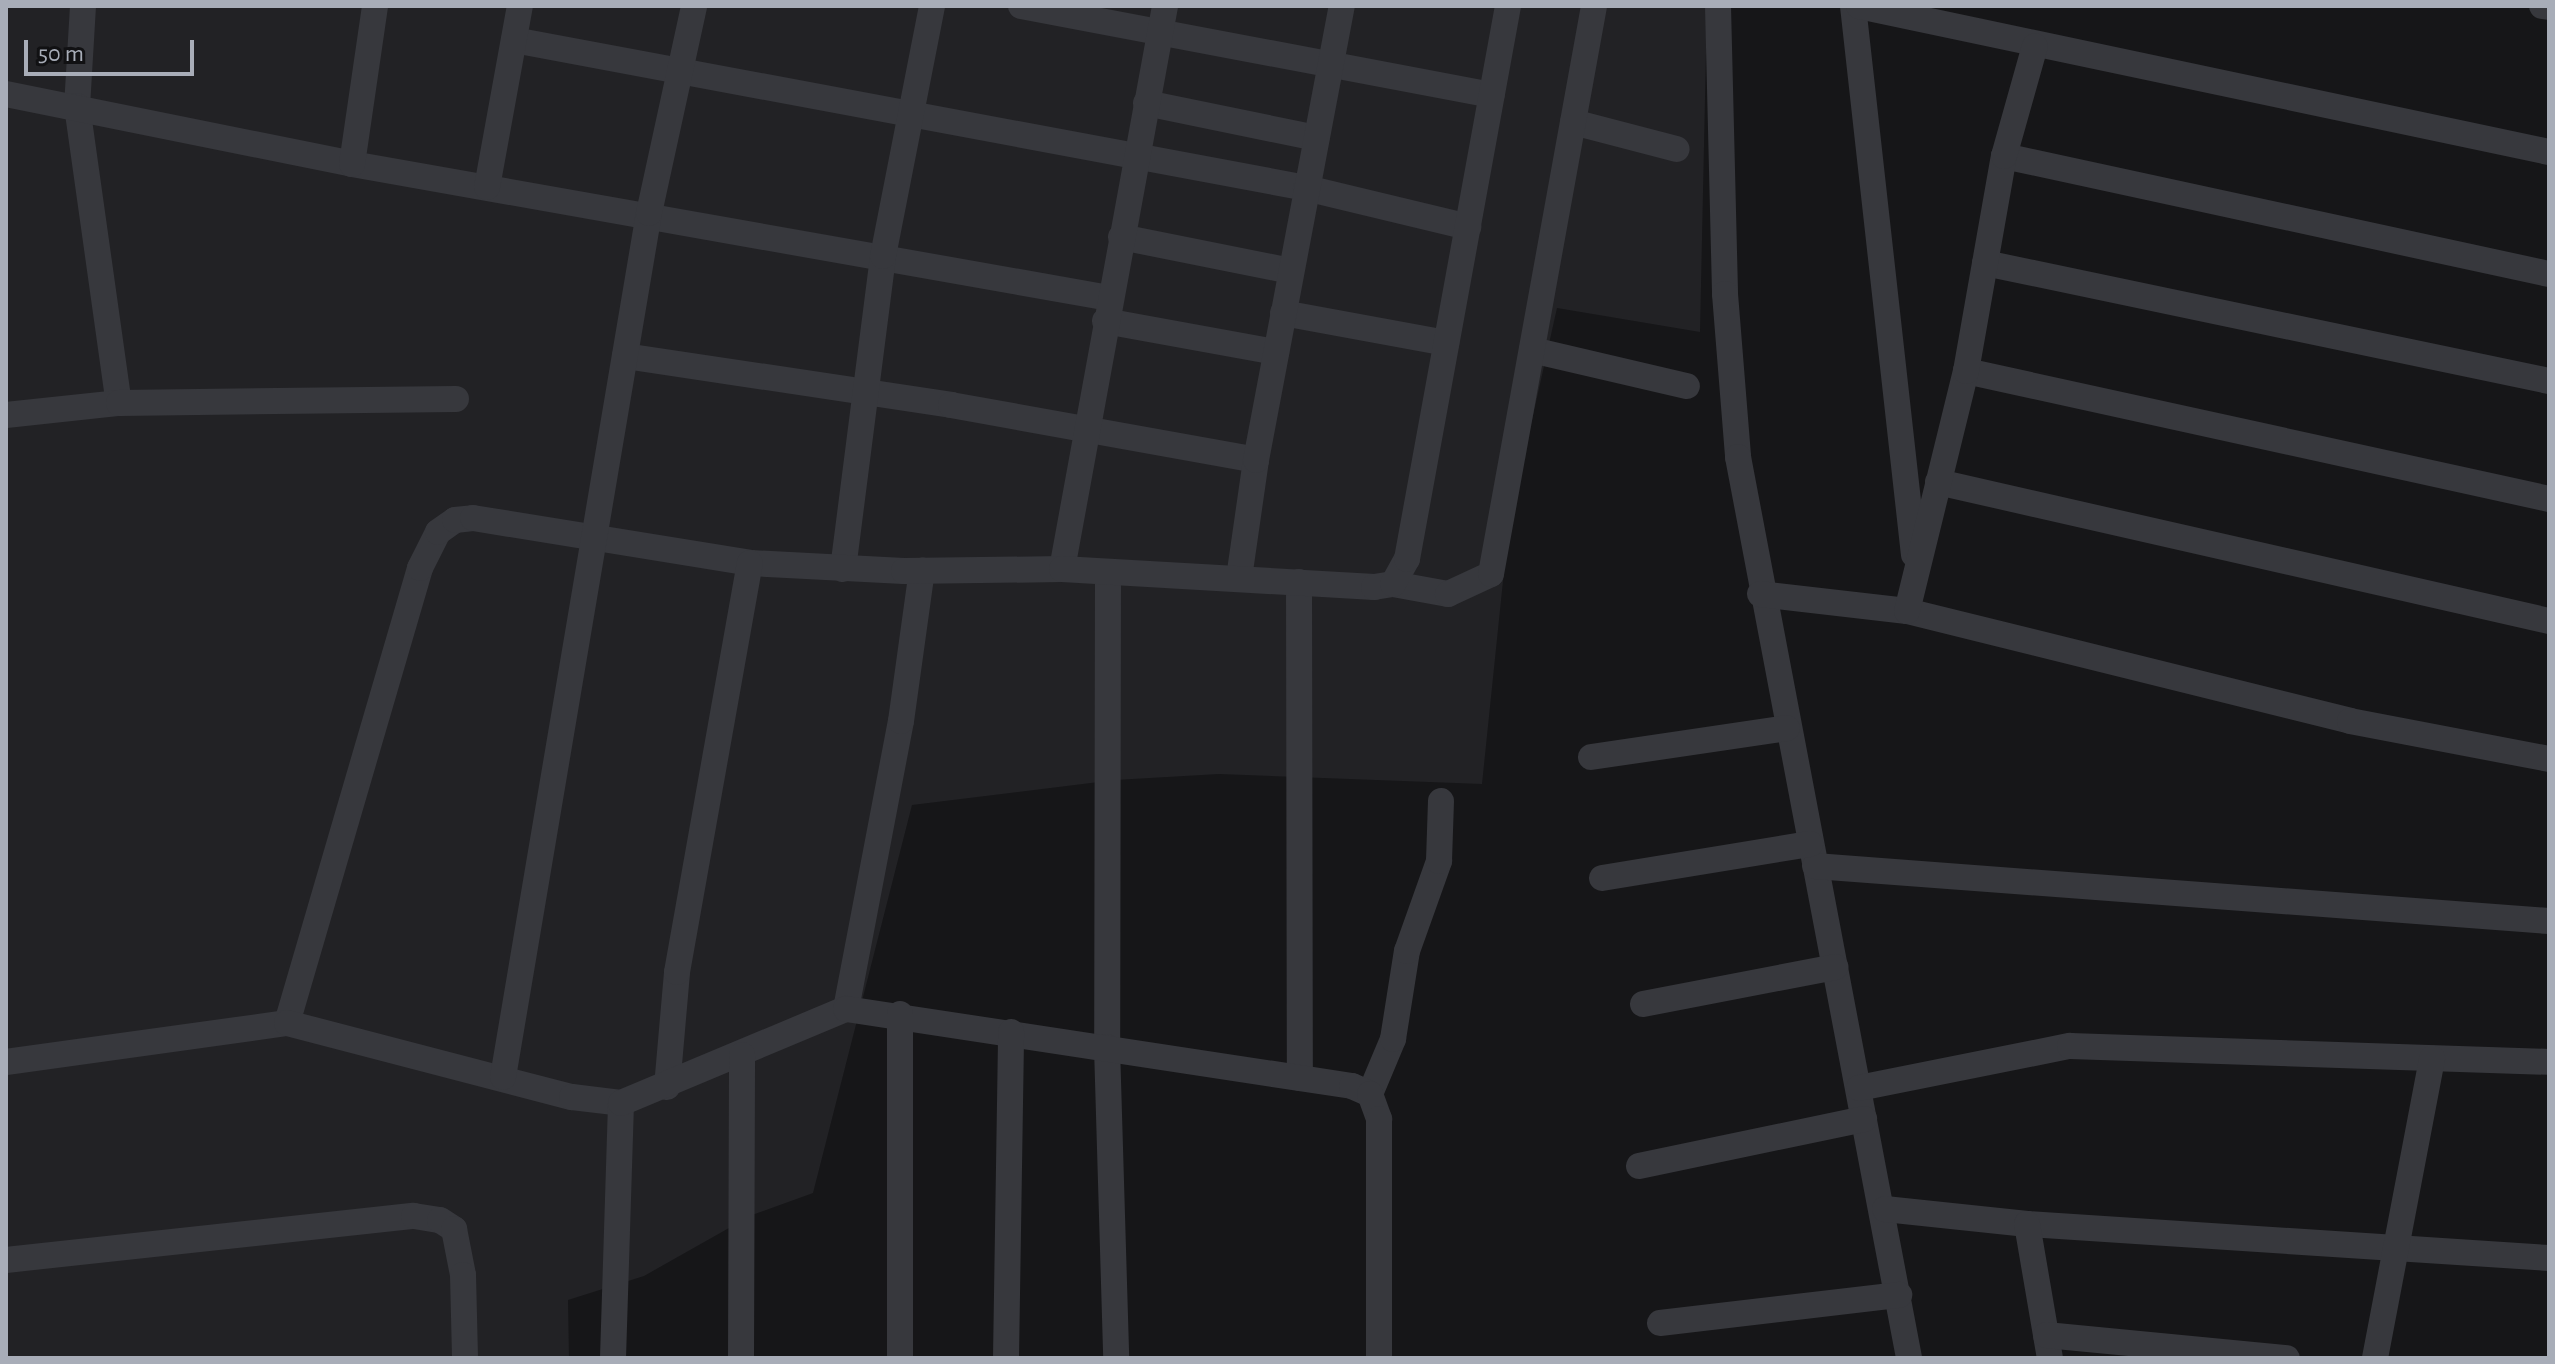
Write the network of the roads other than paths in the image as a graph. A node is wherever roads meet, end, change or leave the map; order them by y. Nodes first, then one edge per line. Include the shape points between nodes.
1 (83, 6) edge
2 (375, 6) edge
3 (520, 6) edge
4 (694, 6) edge
5 (932, 6) edge
6 (1021, 6) edge
7 (1342, 6) edge
8 (1508, 6) edge
9 (1594, 6) edge
10 (1718, 6) edge
11 (1856, 6) edge
12 (2542, 6) edge
13 (2549, 7) edge
14 (1162, 18) edge
15 (514, 40) junction
16 (2035, 46) junction
17 (1330, 66) junction
18 (680, 71) junction
19 (6, 94) edge
20 (1492, 95) junction
21 (1146, 103) junction
22 (77, 106) junction
23 (909, 118) junction
24 (1573, 122) junction
25 (1316, 138) junction
26 (1677, 149) dead end
27 (2549, 152) edge
28 (2004, 156) junction
29 (1136, 158) junction
30 (352, 164) junction
31 (487, 187) junction
32 (1306, 188) junction
33 (649, 213) junction
34 (1468, 227) junction
35 (1121, 237) junction
36 (883, 256) junction
37 (1985, 263) junction
38 (1291, 271) junction
39 (2549, 274) edge
40 (1107, 310) junction
41 (1283, 313) junction
42 (1446, 343) junction
43 (1532, 350) junction
44 (1276, 352) junction
45 (625, 356) junction
46 (1966, 371) junction
47 (2549, 381) edge
48 (1687, 386) dead end
49 (862, 392) junction
50 (456, 399) dead end
51 (119, 403) junction
52 (6, 415) edge
53 (1086, 429) junction
54 (1256, 460) junction
55 (1938, 482) junction
56 (2549, 499) edge
57 (595, 538) junction
58 (750, 563) junction
59 (843, 569) junction
60 (1062, 569) junction
61 (922, 570) junction
62 (1108, 572) junction
63 (1916, 573) junction
64 (1239, 578) junction
65 (1299, 582) junction
66 (1393, 584) junction
67 (1760, 594) junction
68 (1907, 611) junction
69 (2549, 621) edge
70 (1787, 728) junction
71 (1591, 757) dead end
72 (2549, 759) edge
73 (1441, 801) dead end
74 (1812, 855) junction
75 (1602, 878) dead end
76 (2549, 921) edge
77 (1835, 967) junction
78 (1643, 1004) dead end
79 (846, 1009) junction
80 (900, 1014) junction
81 (287, 1023) junction
82 (1011, 1032) junction
83 (1107, 1047) junction
84 (742, 1055) junction
85 (2432, 1058) junction
86 (6, 1062) edge
87 (2549, 1062) edge
88 (503, 1077) junction
89 (1300, 1078) junction
90 (667, 1087) junction
91 (1859, 1088) junction
92 (1370, 1094) junction
93 (621, 1103) junction
94 (1864, 1119) junction
95 (1639, 1166) dead end
96 (1885, 1209) junction
97 (2027, 1224) junction
98 (2397, 1249) junction
99 (2549, 1258) edge
100 (6, 1260) edge
101 (1899, 1295) junction
102 (1660, 1323) dead end
103 (2048, 1347) edge
104 (465, 1358) edge
105 (613, 1358) edge
106 (741, 1358) edge
107 (900, 1358) edge
108 (1006, 1358) edge
109 (1116, 1358) edge
110 (1379, 1358) edge
111 (1909, 1358) edge
112 (2287, 1358) edge
113 (2375, 1358) edge

1 - 22 street
2 - 30 street
3 - 15 street
4 - 18 street
5 - 23 street
6 - 14 street
7 - 17 street
8 - 20 street
9 - 24 street
10 - 67 street via 1725,294 1738,457
11 - 16 street
11 - 63 street
12 - 13 street
14 - 17 street
14 - 21 street
15 - 18 street
15 - 31 street
16 - 27 street
16 - 28 street
17 - 20 street
17 - 25 street
18 - 23 street
18 - 33 street
19 - 22 street
20 - 34 street
21 - 25 street
21 - 29 street
22 - 30 street
22 - 51 street
23 - 29 street
23 - 36 street
24 - 26 street
24 - 43 street
25 - 32 street
28 - 37 street
28 - 39 street
29 - 32 street
29 - 35 street
30 - 31 street
31 - 33 street
32 - 34 street
32 - 38 street
33 - 36 street
33 - 45 street
34 - 42 street
35 - 38 street
35 - 40 street
36 - 40 street
36 - 49 street
37 - 46 street
37 - 47 street
38 - 41 street
40 - 44 street
40 - 53 street
41 - 42 street
41 - 44 street
42 - 66 street via 1407,559
43 - 48 street
43 - 66 street via 1491,574 1448,594
44 - 54 street
45 - 49 street
45 - 57 street
46 - 55 street
46 - 56 street
49 - 53 street
49 - 59 street
50 - 51 street
51 - 52 street
53 - 54 street
53 - 60 street
54 - 64 street
55 - 63 street
55 - 69 street
57 - 58 street
57 - 81 street via 473,518 455,520 438,532 420,568 395,647
57 - 88 street
58 - 59 street
58 - 90 street via 677,972
59 - 61 street
60 - 61 street
60 - 62 street
61 - 79 street via 901,721
62 - 64 street
62 - 83 street
63 - 68 street
64 - 65 street
65 - 66 street
65 - 89 street
67 - 68 street
67 - 70 street
68 - 72 street via 2350,721
70 - 71 street
70 - 74 street
73 - 92 street via 1439,861 1407,951 1393,1039
74 - 75 street
74 - 76 street
74 - 77 street
77 - 78 street
77 - 91 street
79 - 80 street
79 - 84 street
80 - 82 street
80 - 107 street
81 - 86 street
81 - 88 street
82 - 83 street
82 - 108 street
83 - 89 street
83 - 109 street
84 - 90 street
84 - 106 street
85 - 87 street
85 - 91 street via 2070,1046
85 - 98 street
88 - 93 street via 572,1097
89 - 92 street
90 - 93 street
91 - 94 street
92 - 110 street via 1379,1119
93 - 105 street
94 - 95 street
94 - 96 street
96 - 97 street
96 - 101 street
97 - 98 street
97 - 103 street
98 - 99 street
98 - 113 street
100 - 104 street via 414,1216 440,1220 454,1229 463,1275
101 - 102 street
101 - 111 street
103 - 112 street

